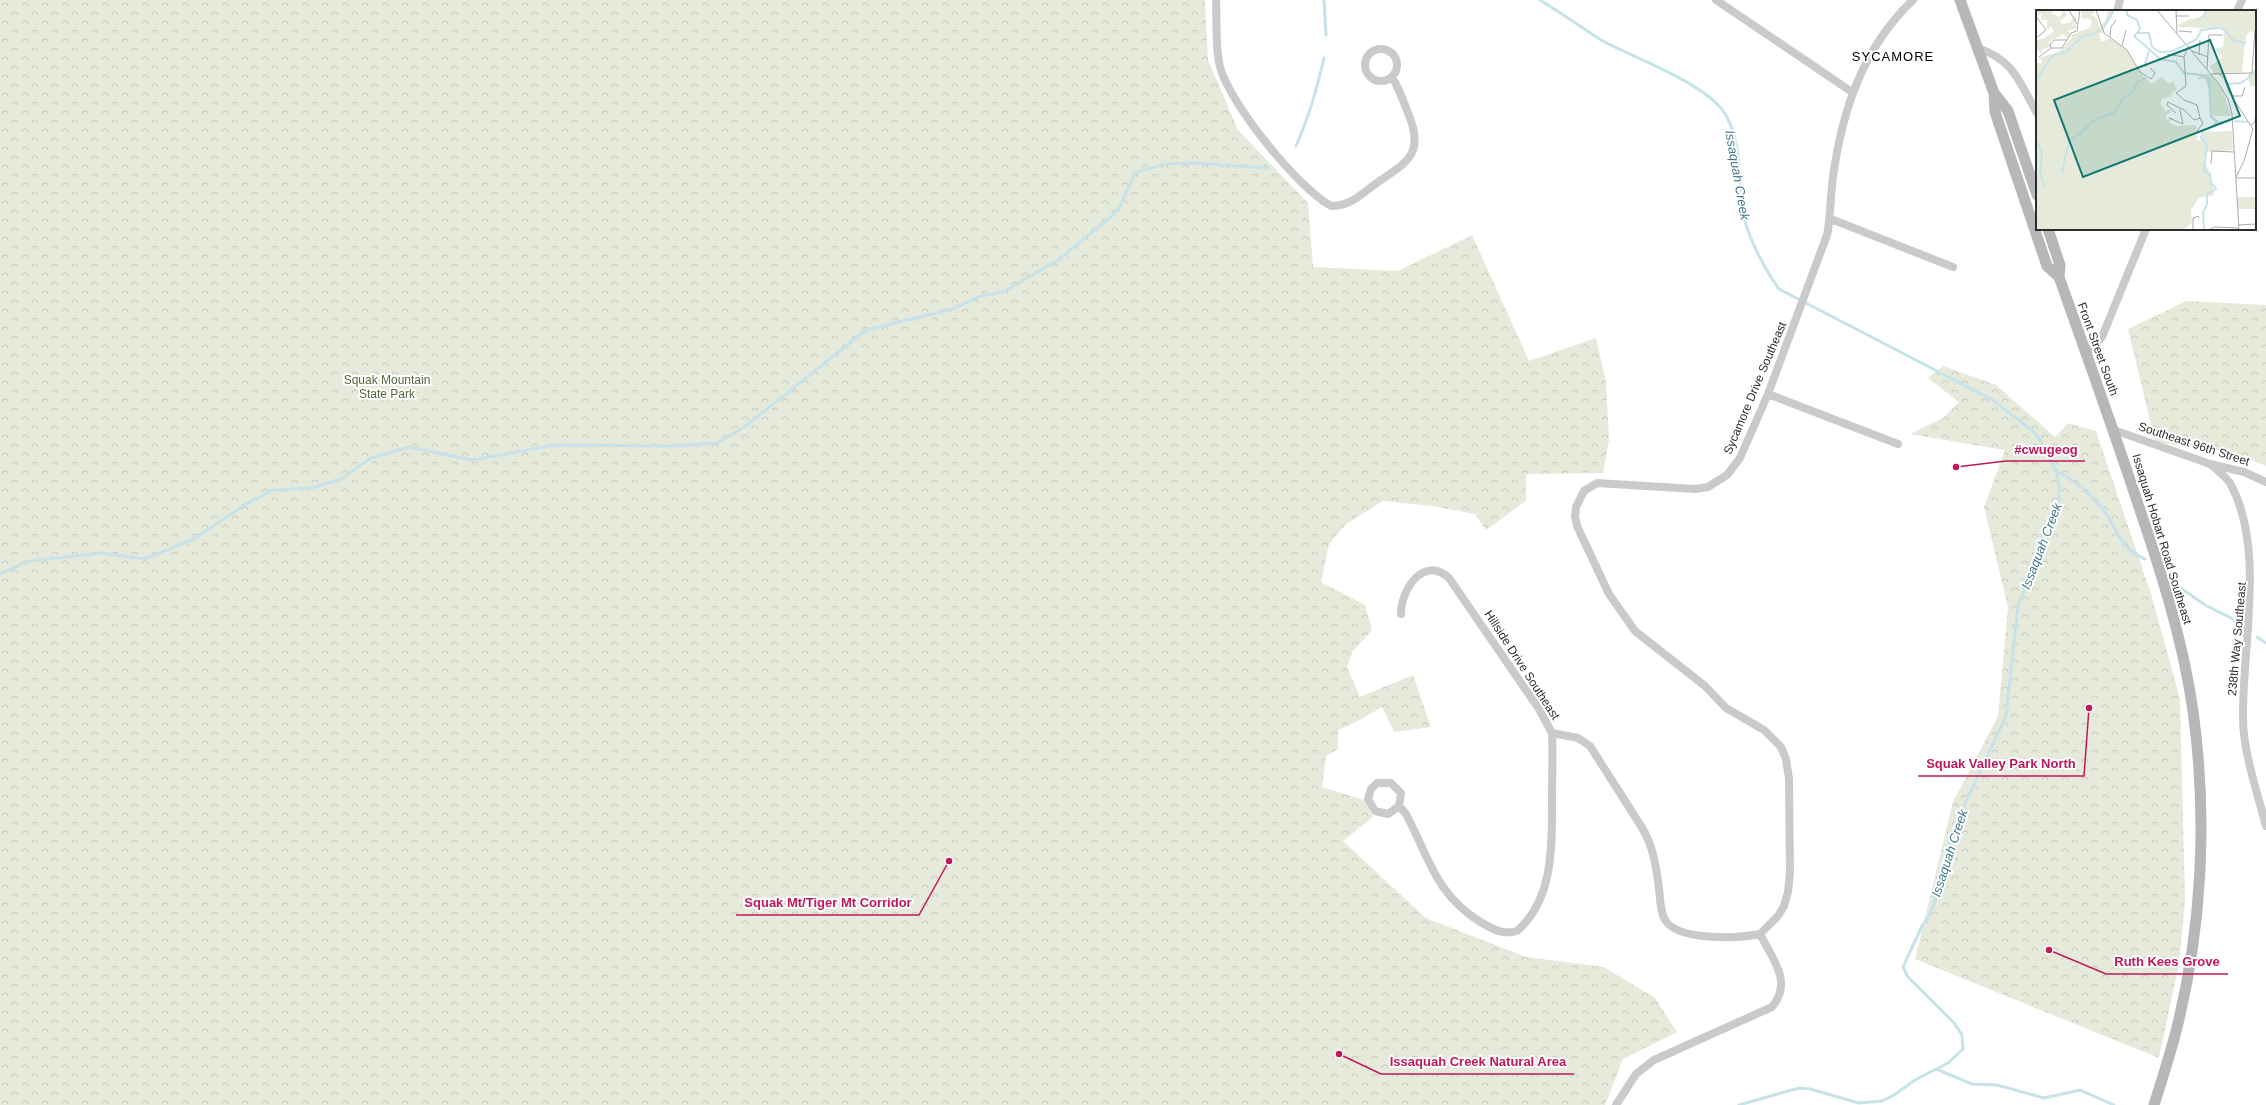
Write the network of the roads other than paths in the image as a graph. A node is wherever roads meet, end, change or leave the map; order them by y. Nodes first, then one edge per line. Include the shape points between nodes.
1 (1216, 0) edge
2 (1716, 0) edge
3 (1913, 0) edge
4 (1960, 0) edge
5 (2120, 0) edge
6 (2242, 0) edge
7 (2117, 10) edge
8 (2237, 10) edge
9 (1978, 48) junction
10 (1392, 77) dead end
11 (1852, 92) junction
12 (1994, 93) junction
13 (2036, 111) edge
14 (2021, 189) junction
15 (2035, 190) edge
16 (1831, 220) junction
17 (2048, 230) edge
18 (2146, 230) edge
19 (1953, 267) dead end
20 (2059, 277) junction
21 (2086, 354) junction
22 (1768, 394) junction
23 (2114, 430) junction
24 (1898, 444) dead end
25 (2210, 464) junction
26 (2266, 482) edge
27 (1401, 614) dead end
28 (1552, 733) junction
29 (1399, 806) junction
30 (2264, 811) edge
31 (2266, 826) edge
32 (1760, 934) junction
33 (1616, 1105) edge
34 (2154, 1105) edge

1 - 10 street via 1220,67 1232,92 1268,147 1316,196 1332,206 1349,204 1401,165 1413,152 1415,128
2 - 11 street
3 - 11 street, Sycamore Drive Southeast via 1876,43
4 - 9 main road, Front Street South
5 - 7 street
6 - 8 street
9 - 12 main road, Front Street South
9 - 13 street via 1997,55 2009,66
11 - 16 street, Sycamore Drive Southeast via 1833,178
12 - 14 main road, Front Street South via 1995,112
12 - 15 main road, Front Street South via 2008,111
14 - 15 main road
14 - 20 main road, Front Street South via 2047,266
16 - 19 street
16 - 22 street, Sycamore Drive Southeast via 1822,252
17 - 20 main road, Front Street South via 2060,264
18 - 21 street via 2102,337
20 - 21 main road, Front Street South
21 - 23 main road, Front Street South
22 - 24 street
22 - 32 street, Sycamore Drive Southeast via 1740,458 1718,483 1695,489 1597,483 1584,491 1576,507 1575,516 1576,526 1609,594 1635,631 1705,686 1726,708 1764,730 1781,747 1789,779 1788,892 1778,916
23 - 25 street, Southeast 96th Street
23 - 34 main road, Issaquah Hobart Road Southeast via 2169,595 2192,704 2198,759 2199,888 2192,945 2174,1039
25 - 26 street, Southeast 96th Street via 2244,472
25 - 30 street, 238th Way Southeast via 2229,482 2238,496 2251,536 2254,583 2243,691 2243,721
27 - 28 street, Hillside Drive Southeast via 1404,597 1415,579 1431,569 1444,573 1540,709
28 - 29 street via 1552,830 1549,870 1534,911 1517,931 1502,932 1491,928 1455,904 1434,874 1416,833
28 - 32 street, Hillside Drive Southeast via 1578,738 1590,746 1647,835 1655,863 1661,908 1668,924 1682,931 1713,937 1738,938
29 - 29 street via 1401,793 1391,782 1378,783 1371,789 1369,803 1379,813 1392,813
30 - 31 street, 238th Way Southeast
32 - 33 street via 1782,984 1781,993 1772,1007 1654,1060 1636,1074

